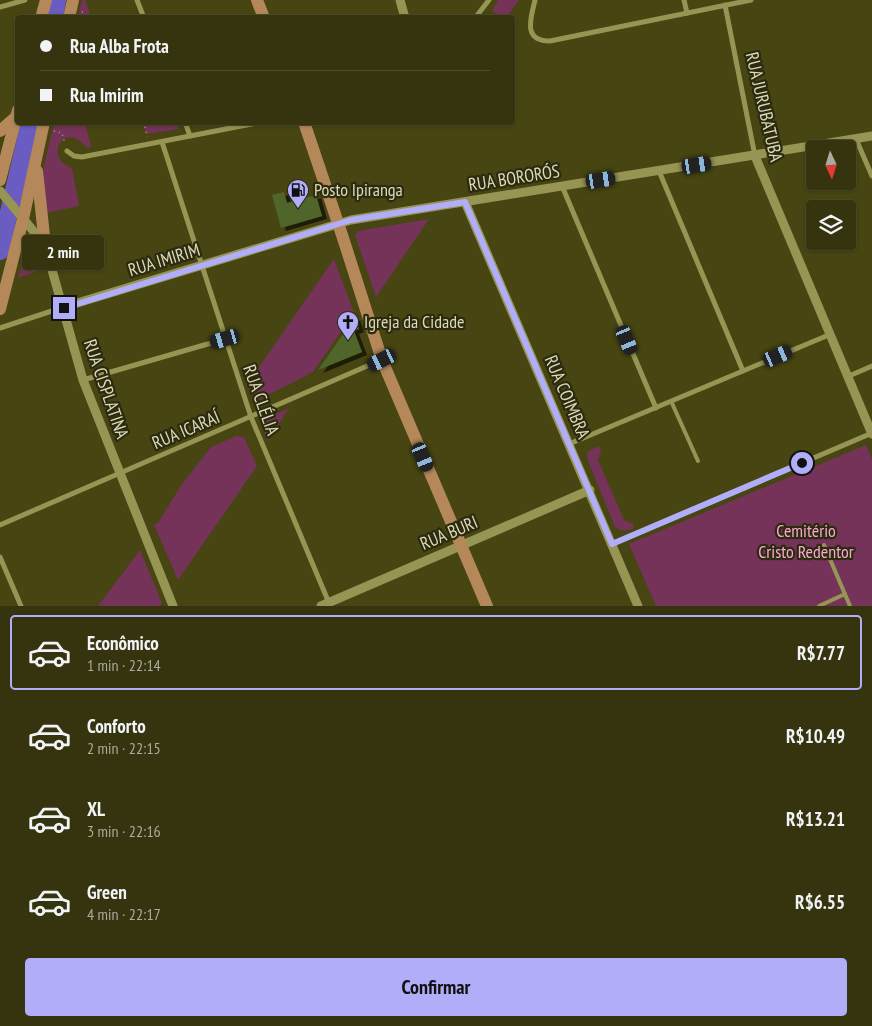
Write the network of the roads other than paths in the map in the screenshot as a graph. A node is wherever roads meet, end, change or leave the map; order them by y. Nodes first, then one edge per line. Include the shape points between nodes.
1 (26, 0) edge
2 (46, 0) edge
3 (73, 0) edge
4 (137, 0) edge
5 (257, 0) edge
6 (400, 0) edge
7 (489, 0) edge
8 (536, 0) edge
9 (684, 0) edge
10 (751, 0) edge
11 (725, 5) junction
12 (0, 7) edge
13 (687, 13) junction
14 (42, 15) edge
15 (74, 15) edge
16 (143, 15) edge
17 (263, 15) edge
18 (404, 15) edge
19 (477, 15) edge
20 (15, 115) edge
21 (15, 116) edge
22 (15, 122) edge
23 (0, 123) edge
24 (43, 125) edge
25 (186, 125) edge
26 (247, 125) edge
27 (305, 125) edge
28 (0, 131) edge
29 (190, 136) junction
30 (872, 136) edge
31 (856, 139) junction
32 (162, 142) junction
33 (67, 152) road end
34 (755, 156) junction
35 (36, 157) junction
36 (659, 171) junction
37 (872, 176) edge
38 (0, 180) edge
39 (562, 186) junction
40 (2, 194) edge
41 (465, 202) junction
42 (23, 218) junction
43 (339, 224) junction
44 (45, 245) junction
45 (202, 266) junction
46 (64, 308) junction
47 (0, 309) edge
48 (0, 328) edge
49 (831, 334) junction
50 (225, 339) junction
51 (382, 360) junction
52 (872, 366) edge
53 (743, 371) junction
54 (848, 376) junction
55 (83, 380) junction
56 (671, 401) junction
57 (656, 408) junction
58 (251, 417) junction
59 (872, 434) edge
60 (569, 444) junction
61 (698, 461) dead end
62 (119, 474) junction
63 (590, 490) junction
64 (0, 525) edge
65 (612, 544) junction
66 (462, 545) junction
67 (824, 545) dead end
68 (0, 557) edge
69 (845, 594) junction
70 (327, 605) edge
71 (21, 606) edge
72 (173, 606) edge
73 (487, 606) edge
74 (638, 606) edge
75 (819, 606) edge
76 (850, 606) edge

1 - 12 street
2 - 14 main road
3 - 15 main road
4 - 16 street
5 - 17 main road
6 - 18 street
7 - 19 street
8 - 13 street via 530,28 535,38 541,41
9 - 13 street
10 - 11 street
11 - 13 street
11 - 34 street, RUA JURUBATUBA
20 - 23 main road
21 - 28 main road
22 - 38 main road
24 - 35 main road
25 - 29 street
26 - 29 street
27 - 43 main road
29 - 32 street
30 - 31 street, RUA BORORÓS
31 - 34 street, RUA BORORÓS
31 - 37 street
32 - 33 street via 82,157
32 - 45 street, RUA CLÉLIA
34 - 36 street, RUA BORORÓS
34 - 49 street, RUA JURUBATUBA
35 - 42 main road
35 - 44 main road
36 - 39 street, RUA BORORÓS
36 - 53 street
39 - 41 street, RUA BORORÓS
39 - 57 street
40 - 42 street, RUA CISPLATINA
41 - 43 street, RUA BORORÓS
41 - 60 street, RUA COIMBRA
42 - 44 street, RUA CISPLATINA
42 - 47 main road
43 - 45 street, RUA IMIRIM
43 - 51 main road
44 - 46 street, RUA CISPLATINA
45 - 46 street, RUA IMIRIM
45 - 50 street, RUA CLÉLIA
46 - 48 street, RUA IMIRIM
46 - 55 street, RUA CISPLATINA
49 - 53 street
49 - 54 street, RUA JURUBATUBA
50 - 55 street
50 - 58 street, RUA CLÉLIA
51 - 58 street, RUA ICARAÍ
51 - 66 main road
52 - 54 street
53 - 56 street
54 - 59 street, RUA JURUBATUBA
55 - 62 street, RUA CISPLATINA
56 - 57 street
56 - 61 lane
57 - 60 street
58 - 62 street, RUA ICARAÍ
58 - 70 street, RUA CLÉLIA
59 - 65 street
60 - 63 street, RUA COIMBRA
62 - 64 street, RUA ICARAÍ
62 - 72 street, RUA CISPLATINA
63 - 65 street, RUA COIMBRA
63 - 66 street, RUA BURI
65 - 74 street, RUA COIMBRA
66 - 70 street, RUA BURI
66 - 73 main road
67 - 69 lane
68 - 71 street
69 - 75 lane
69 - 76 lane

